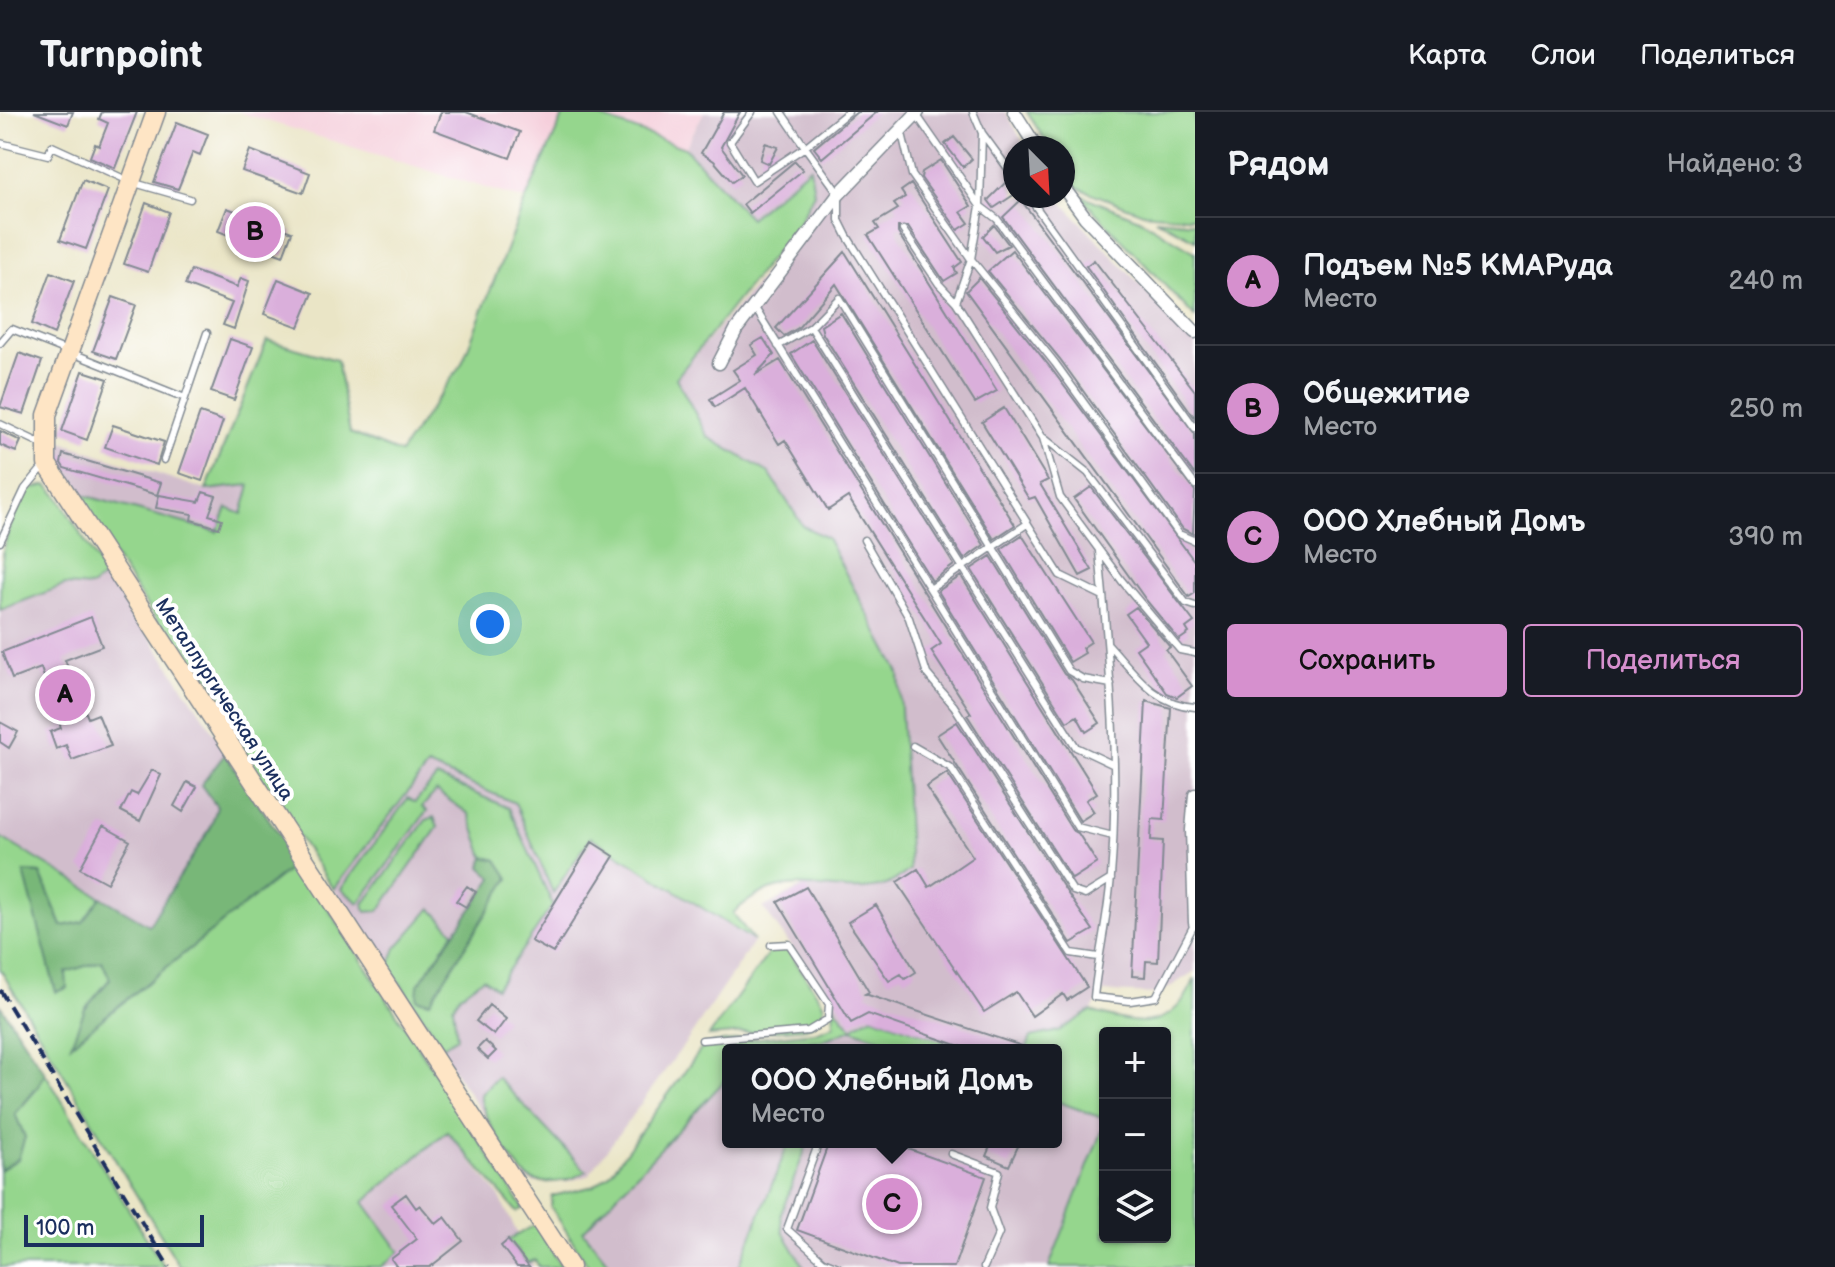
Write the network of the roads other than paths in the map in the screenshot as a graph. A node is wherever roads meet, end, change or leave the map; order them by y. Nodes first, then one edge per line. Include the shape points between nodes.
1 (156, 112) edge
2 (752, 112) edge
3 (781, 112) edge
4 (848, 112) edge
5 (973, 112) edge
6 (1014, 112) edge
7 (917, 113) edge
8 (901, 128) junction
9 (982, 133) junction
10 (1029, 136) edge
11 (0, 143) edge
12 (805, 147) junction
13 (1003, 162) edge
14 (131, 182) junction
15 (839, 194) junction
16 (190, 199) dead end
17 (1075, 203) edge
18 (980, 206) junction
19 (1037, 208) edge
20 (903, 230) dead end
21 (971, 259) junction
22 (956, 302) junction
23 (755, 308) junction
24 (811, 327) junction
25 (1195, 332) edge
26 (207, 333) dead end
27 (0, 343) edge
28 (778, 346) junction
29 (70, 353) junction
30 (719, 363) dead end
31 (185, 398) junction
32 (0, 424) edge
33 (1195, 428) edge
34 (1043, 438) junction
35 (45, 454) junction
36 (164, 460) dead end
37 (1195, 485) edge
38 (1027, 524) junction
39 (864, 540) dead end
40 (1195, 541) edge
41 (0, 542) edge
42 (993, 546) junction
43 (1099, 551) junction
44 (961, 567) junction
45 (930, 589) junction
46 (1103, 596) junction
47 (1195, 606) edge
48 (1108, 644) junction
49 (1195, 653) edge
50 (1111, 684) junction
51 (1195, 707) edge
52 (913, 746) dead end
53 (1112, 764) junction
54 (1195, 795) edge
55 (1113, 836) junction
56 (1111, 879) junction
57 (1195, 923) edge
58 (771, 945) dead end
59 (1098, 957) junction
60 (702, 1040) dead end
61 (817, 1148) edge
62 (951, 1154) dead end
63 (822, 1264) edge
64 (570, 1267) edge
65 (838, 1267) edge
66 (984, 1267) edge

1 - 14 street
2 - 12 lane via 730,142 754,181
3 - 12 lane
4 - 12 lane
5 - 9 lane
6 - 10 street
7 - 8 street
7 - 18 lane
8 - 15 street
8 - 21 lane via 912,175
9 - 13 lane
9 - 18 lane
11 - 14 lane via 48,155 52,146
12 - 15 lane
14 - 16 lane
14 - 29 street
15 - 23 street
15 - 38 lane via 839,220 847,236
17 - 25 street
18 - 21 lane
18 - 37 lane via 997,219
19 - 33 lane
20 - 22 lane
21 - 22 lane
21 - 40 lane via 1055,363 1179,534
22 - 34 lane
23 - 28 lane
23 - 30 street
24 - 28 lane
24 - 42 lane via 839,298
24 - 44 lane
26 - 31 lane
27 - 29 lane via 12,329
28 - 45 lane
29 - 31 lane
29 - 35 street via 47,415
31 - 36 lane
32 - 35 lane
34 - 43 lane via 1060,497
34 - 47 lane via 1088,473 1186,603
35 - 41 lane
35 - 64 street, Металлургическая улица
38 - 42 lane
38 - 46 lane via 1060,575
39 - 56 lane via 909,618 927,674 954,706 1073,891 1085,895
42 - 44 lane
42 - 50 lane via 1069,671
43 - 46 lane
43 - 49 lane via 1180,650
44 - 45 lane
44 - 53 lane via 1076,747
45 - 55 lane via 1077,827
46 - 48 lane
48 - 50 lane
48 - 51 lane via 1159,697
50 - 53 lane
52 - 59 lane via 951,768 1071,953
53 - 55 lane
54 - 57 street
55 - 56 lane
56 - 59 lane
57 - 59 lane via 1156,997 1094,997
58 - 60 lane via 789,944 829,1004 828,1019 808,1031
61 - 63 lane via 787,1229
62 - 66 lane via 999,1172 990,1208 999,1233
63 - 65 lane

